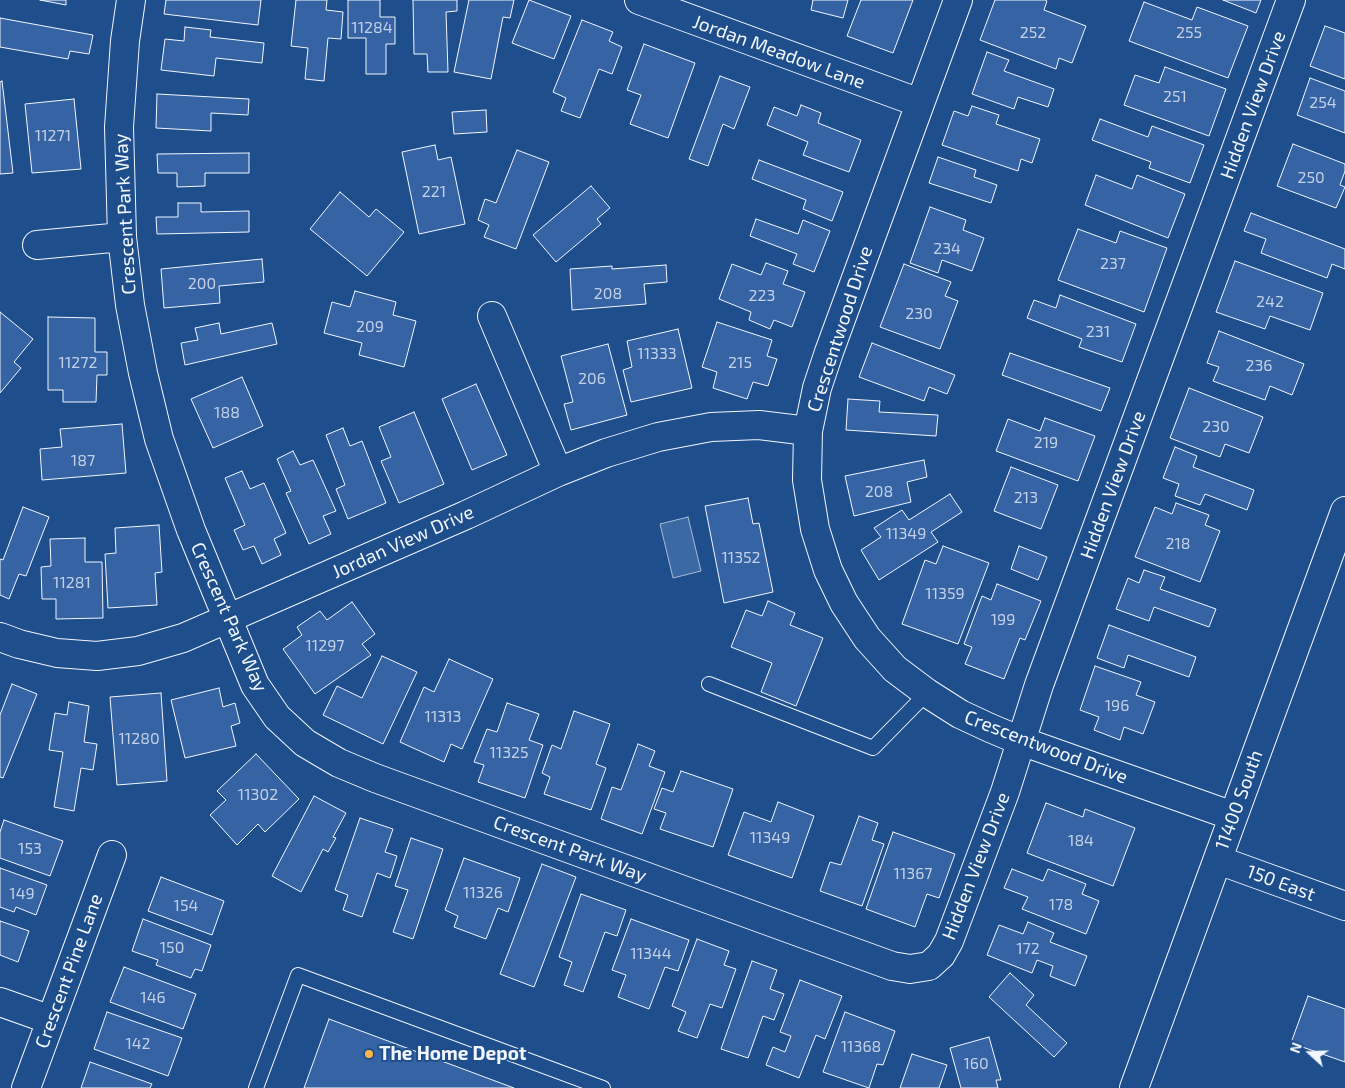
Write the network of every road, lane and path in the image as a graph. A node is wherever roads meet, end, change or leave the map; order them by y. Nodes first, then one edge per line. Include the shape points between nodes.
1 (131, 0) edge
2 (638, 0) edge
3 (958, 0) edge
4 (1292, 0) edge
5 (920, 103) junction
6 (122, 237) junction
7 (37, 245) dead end
8 (492, 316) dead end
9 (808, 431) junction
10 (558, 472) junction
11 (1345, 512) edge
12 (227, 619) junction
13 (0, 637) edge
14 (708, 684) dead end
15 (927, 694) junction
16 (1021, 741) junction
17 (1234, 816) junction
18 (112, 855) dead end
19 (1218, 860) junction
20 (1345, 906) edge
21 (929, 966) joint
22 (0, 1002) edge
23 (51, 1020) junction
24 (26, 1088) edge
25 (256, 1088) edge
26 (603, 1088) edge
27 (1134, 1088) edge

1 - 6 street, Crescent Park Way via 119,127
2 - 5 street, Jordan Meadow Lane
3 - 5 street, Crescentwood Drive
4 - 16 street, Hidden View Drive
5 - 9 street, Crescentwood Drive via 829,352
6 - 7 street
6 - 12 street, Crescent Park Way via 130,305 159,439
8 - 10 street
9 - 10 street, Jordan View Drive via 759,425 710,427 658,437
9 - 15 street, Crescentwood Drive via 806,480 815,529 828,570 844,603 867,638 895,668
10 - 12 street, Jordan View Drive
11 - 17 street, 11400 South
12 - 13 street, Jordan View Drive via 183,638 138,651 97,656 57,653
12 - 21 street, Crescent Park Way via 255,685 277,717 305,743 339,763 892,966 910,969
14 - 15 lane via 873,748
15 - 16 street, Crescentwood Drive via 960,714
16 - 17 street, Crescentwood Drive
16 - 21 street, Hidden View Drive via 949,941
17 - 19 street, 11400 South
18 - 23 street, Crescent Pine Lane
19 - 20 street, 150 East
19 - 27 street, 11400 South
22 - 23 street
23 - 24 street, Crescent Pine Lane
25 - 26 lane via 298,975

